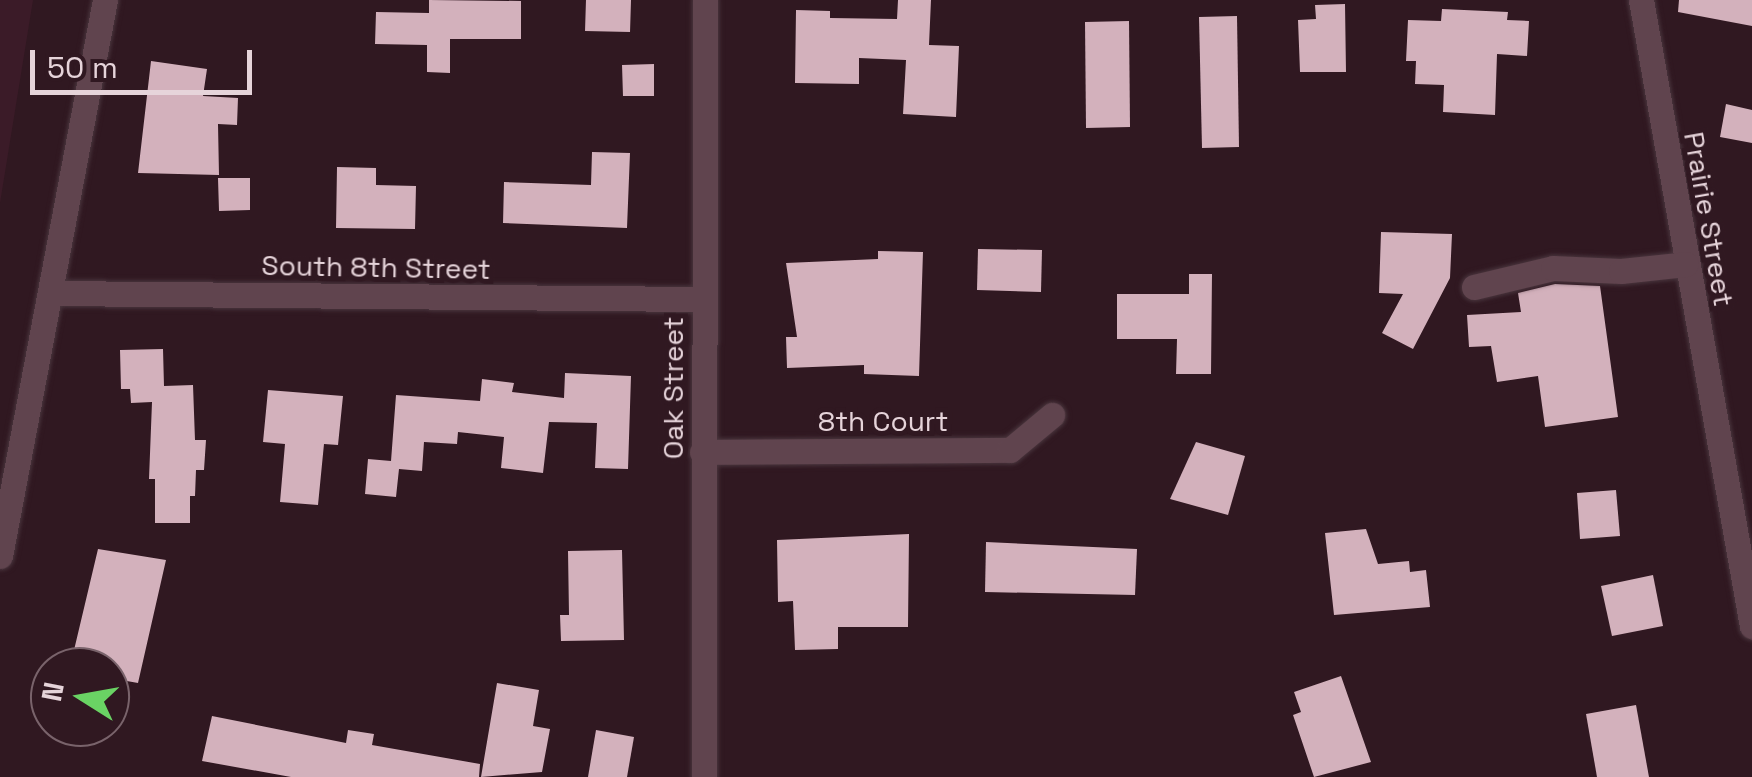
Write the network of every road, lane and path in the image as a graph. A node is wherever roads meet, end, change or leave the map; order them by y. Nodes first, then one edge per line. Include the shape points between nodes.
1 (105, 0) edge
2 (705, 0) edge
3 (1642, 0) edge
4 (1686, 264) junction
5 (1474, 287) dead end
6 (50, 293) junction
7 (703, 299) junction
8 (1052, 415) dead end
9 (702, 452) junction
10 (8, 466) edge
11 (0, 556) edge
12 (1752, 626) edge
13 (704, 777) edge

1 - 6 street
2 - 7 street, Oak Street
3 - 4 street, Prairie Street
4 - 5 street via 1621,271 1553,268
4 - 12 street, Prairie Street
6 - 7 street, South 8th Street
6 - 10 street
7 - 9 street, Oak Street
8 - 9 street, 8th Court via 1010,450
9 - 13 street, Oak Street
10 - 11 street

